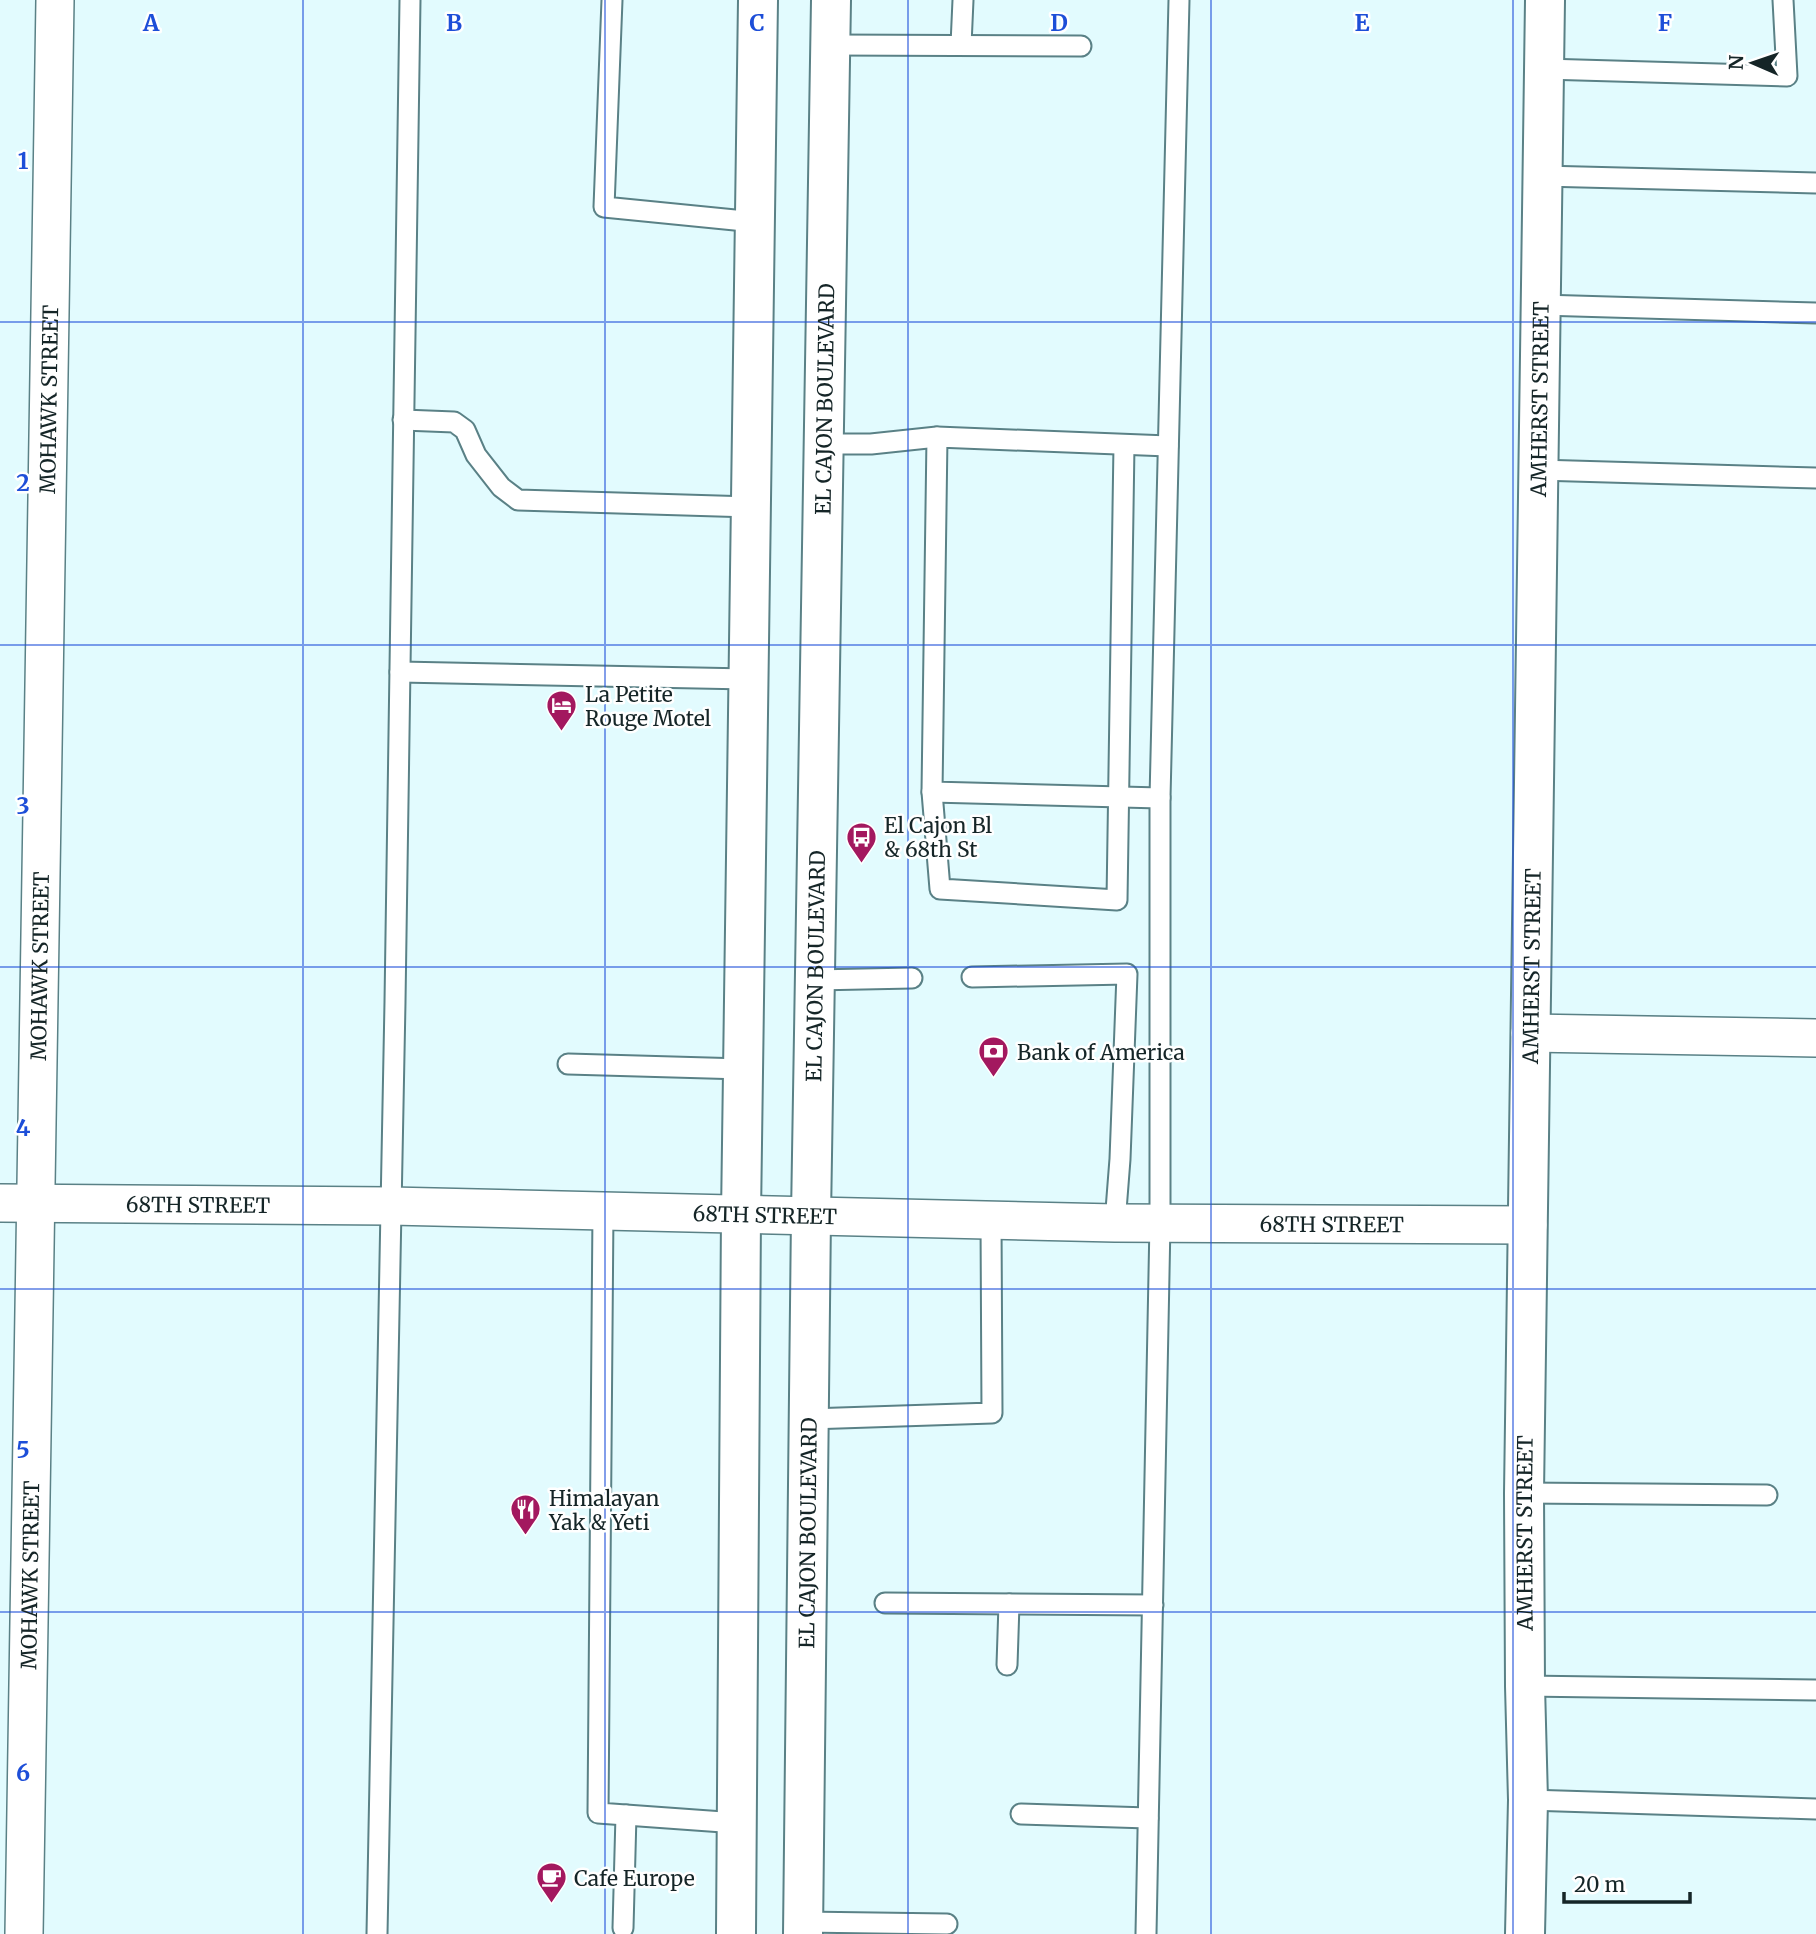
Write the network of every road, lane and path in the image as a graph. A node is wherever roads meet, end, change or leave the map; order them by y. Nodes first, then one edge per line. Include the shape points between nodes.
1 (55, 0) edge
2 (410, 0) edge
3 (612, 0) edge
4 (758, 0) edge
5 (831, 0) edge
6 (963, 0) edge
7 (1179, 0) edge
8 (1545, 0) edge
9 (1783, 0) edge
10 (831, 45) junction
11 (961, 45) junction
12 (1081, 46) dead end
13 (1544, 69) junction
14 (1542, 176) junction
15 (1816, 183) edge
16 (755, 222) junction
17 (1541, 305) junction
18 (1816, 313) edge
19 (403, 420) junction
20 (937, 437) junction
21 (824, 444) junction
22 (1124, 445) junction
23 (1168, 446) junction
24 (1538, 470) junction
25 (1816, 478) edge
26 (751, 506) junction
27 (400, 672) junction
28 (748, 679) junction
29 (932, 792) junction
30 (1120, 796) junction
31 (1160, 798) junction
32 (972, 977) dead end
33 (912, 978) dead end
34 (815, 980) junction
35 (1530, 1033) junction
36 (1816, 1038) edge
37 (568, 1064) dead end
38 (743, 1069) junction
39 (0, 1203) edge
40 (37, 1203) junction
41 (391, 1206) junction
42 (603, 1211) junction
43 (741, 1214) junction
44 (811, 1216) junction
45 (991, 1220) junction
46 (1115, 1223) junction
47 (1160, 1223) junction
48 (1528, 1225) junction
49 (809, 1419) junction
50 (1524, 1493) junction
51 (1767, 1495) dead end
52 (885, 1603) dead end
53 (1009, 1604) junction
54 (1153, 1605) junction
55 (1007, 1665) dead end
56 (1525, 1686) junction
57 (1816, 1690) edge
58 (1528, 1800) junction
59 (1816, 1809) edge
60 (1021, 1814) dead end
61 (626, 1815) junction
62 (1148, 1818) junction
63 (737, 1823) junction
64 (947, 1924) dead end
65 (623, 1928) dead end
66 (803, 1928) edge
67 (24, 1934) edge
68 (377, 1934) edge
69 (736, 1934) edge
70 (1146, 1934) edge
71 (1525, 1934) edge

1 - 40 street, MOHAWK STREET
2 - 19 lane
3 - 16 lane via 604,207
4 - 16 main road
5 - 10 main road, EL CAJON BOULEVARD
6 - 11 lane
7 - 23 lane
8 - 13 main road, AMHERST STREET
9 - 13 lane via 1787,76
10 - 11 lane
10 - 21 main road, EL CAJON BOULEVARD
11 - 12 lane
13 - 14 main road, AMHERST STREET
14 - 15 lane
14 - 17 main road, AMHERST STREET
16 - 26 main road
17 - 18 lane
17 - 24 main road, AMHERST STREET
19 - 26 lane via 454,422 465,430 476,455 501,487 518,500
19 - 27 lane
20 - 21 lane
20 - 22 lane
20 - 29 lane
21 - 34 main road, EL CAJON BOULEVARD
22 - 23 lane
22 - 30 lane
23 - 31 lane
24 - 25 lane
24 - 35 main road, AMHERST STREET
26 - 28 main road
27 - 28 lane
27 - 41 lane
28 - 38 main road
29 - 30 lane
29 - 30 lane via 940,889 1117,900
30 - 31 lane
31 - 47 lane
32 - 46 lane via 1127,974
33 - 34 lane
34 - 44 main road, EL CAJON BOULEVARD
35 - 36 street
35 - 48 main road, AMHERST STREET
37 - 38 lane
38 - 43 main road
39 - 40 street, 68TH STREET
40 - 41 street, 68TH STREET
40 - 67 street, MOHAWK STREET
41 - 42 street, 68TH STREET
41 - 68 lane
42 - 43 street, 68TH STREET
42 - 61 lane via 598,1813
43 - 44 street, 68TH STREET
43 - 63 main road
44 - 45 street, 68TH STREET
44 - 49 main road, EL CAJON BOULEVARD
45 - 46 street, 68TH STREET
45 - 49 lane via 992,1413
46 - 47 street, 68TH STREET
47 - 48 street, 68TH STREET
47 - 54 lane
48 - 50 main road, AMHERST STREET
49 - 66 main road, EL CAJON BOULEVARD
50 - 51 lane
50 - 56 main road, AMHERST STREET
52 - 53 lane
53 - 54 lane
53 - 55 lane
54 - 62 lane
56 - 57 lane
56 - 58 main road, AMHERST STREET
58 - 59 lane
58 - 71 main road, AMHERST STREET
60 - 62 lane
61 - 63 lane
61 - 65 lane
62 - 70 lane
63 - 69 main road
64 - 66 lane

